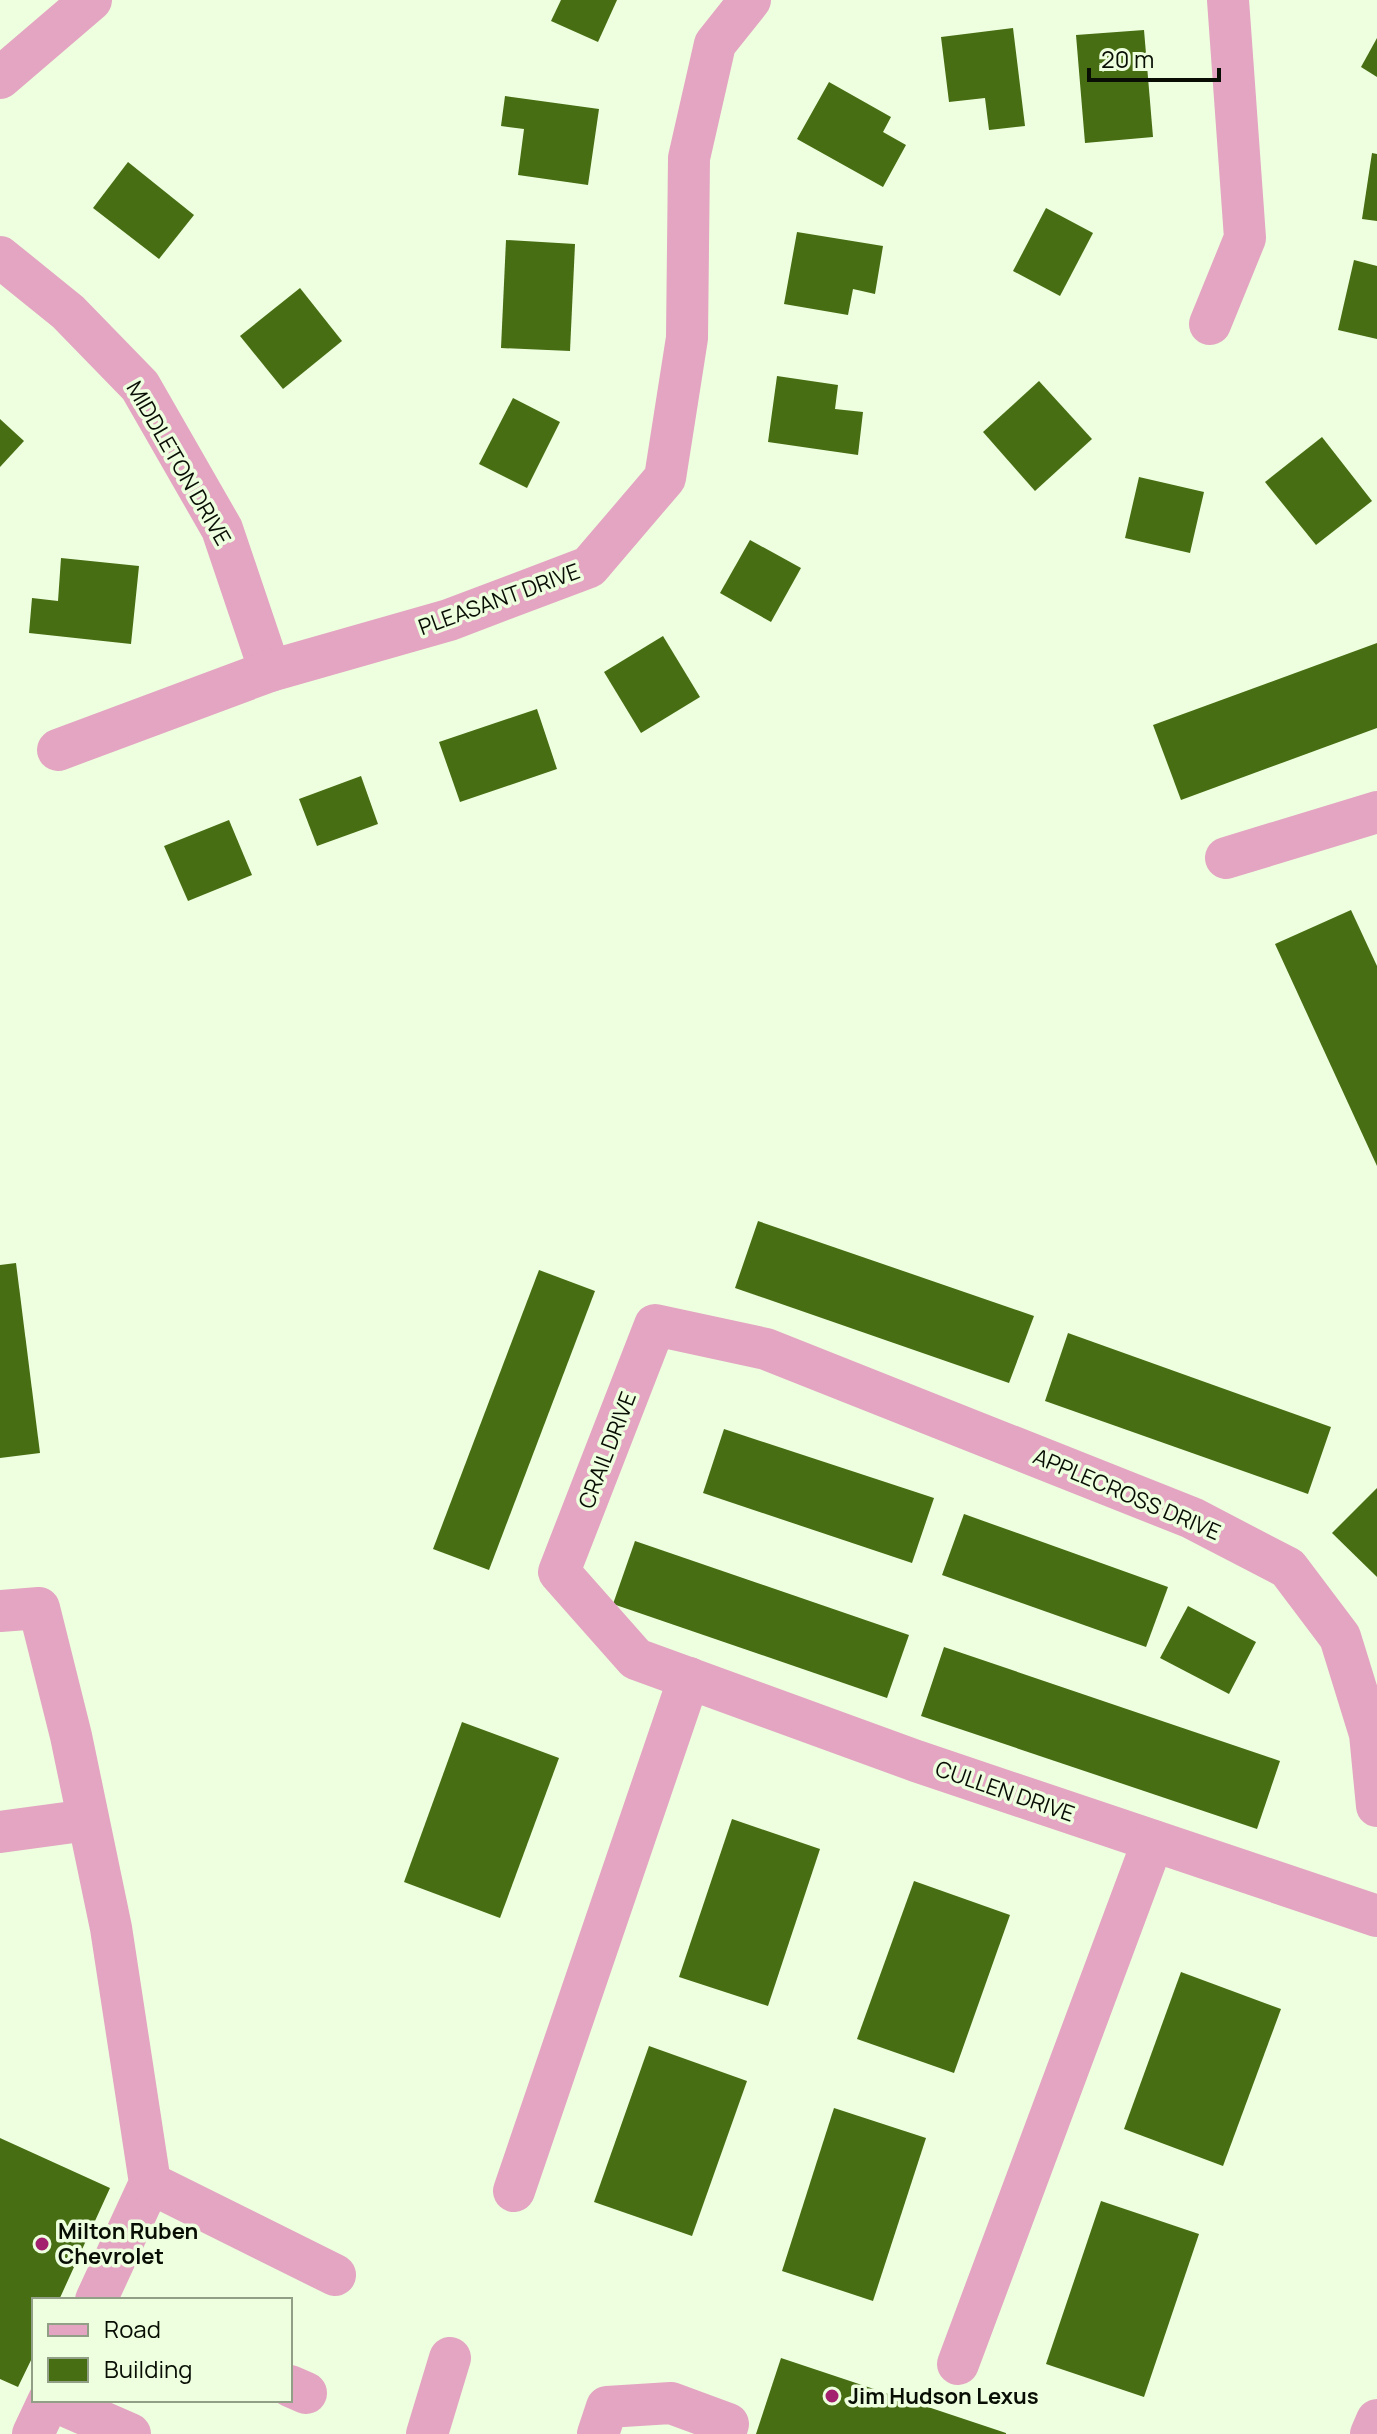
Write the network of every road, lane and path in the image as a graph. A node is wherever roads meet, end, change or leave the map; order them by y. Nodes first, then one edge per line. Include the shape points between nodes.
1 (91, 0) edge
2 (750, 0) edge
3 (1228, 0) edge
4 (0, 78) edge
5 (0, 257) edge
6 (1210, 324) dead end
7 (270, 671) junction
8 (58, 750) dead end
9 (1377, 812) edge
10 (1226, 858) dead end
11 (766, 1349) joint
12 (0, 1611) edge
13 (636, 1659) joint
14 (689, 1678) junction
15 (1377, 1806) edge
16 (88, 1820) junction
17 (0, 1832) edge
18 (1153, 1841) junction
19 (1377, 1916) edge
20 (150, 2183) junction
21 (514, 2191) dead end
22 (335, 2275) dead end
23 (97, 2298) edge
24 (450, 2358) dead end
25 (958, 2364) dead end
26 (49, 2402) edge
27 (55, 2402) edge
28 (1377, 2420) edge
29 (33, 2434) edge
30 (130, 2434) edge
31 (427, 2434) edge
32 (598, 2434) edge
33 (725, 2434) edge
34 (1371, 2434) edge

1 - 4 street
2 - 7 street, PLEASANT DRIVE via 715,44 689,158 687,338 665,478 589,567 449,620
3 - 6 street via 1245,238
5 - 7 street, MIDDLETON DRIVE via 68,312 140,386 222,529
7 - 8 street, PLEASANT DRIVE
9 - 10 street
11 - 13 street, CRAIL DRIVE via 655,1325 559,1572
11 - 15 street, APPLECROSS DRIVE via 1192,1518 1288,1568 1340,1637 1370,1734
12 - 16 street via 39,1608
13 - 14 street, CULLEN DRIVE
14 - 18 street, CULLEN DRIVE
14 - 21 street
16 - 17 street
16 - 20 street via 111,1928
18 - 19 street, CULLEN DRIVE
18 - 25 street
20 - 22 street
20 - 23 street
24 - 31 street
26 - 29 street
27 - 30 street
28 - 34 street
32 - 33 street via 607,2407 671,2403 728,2424

